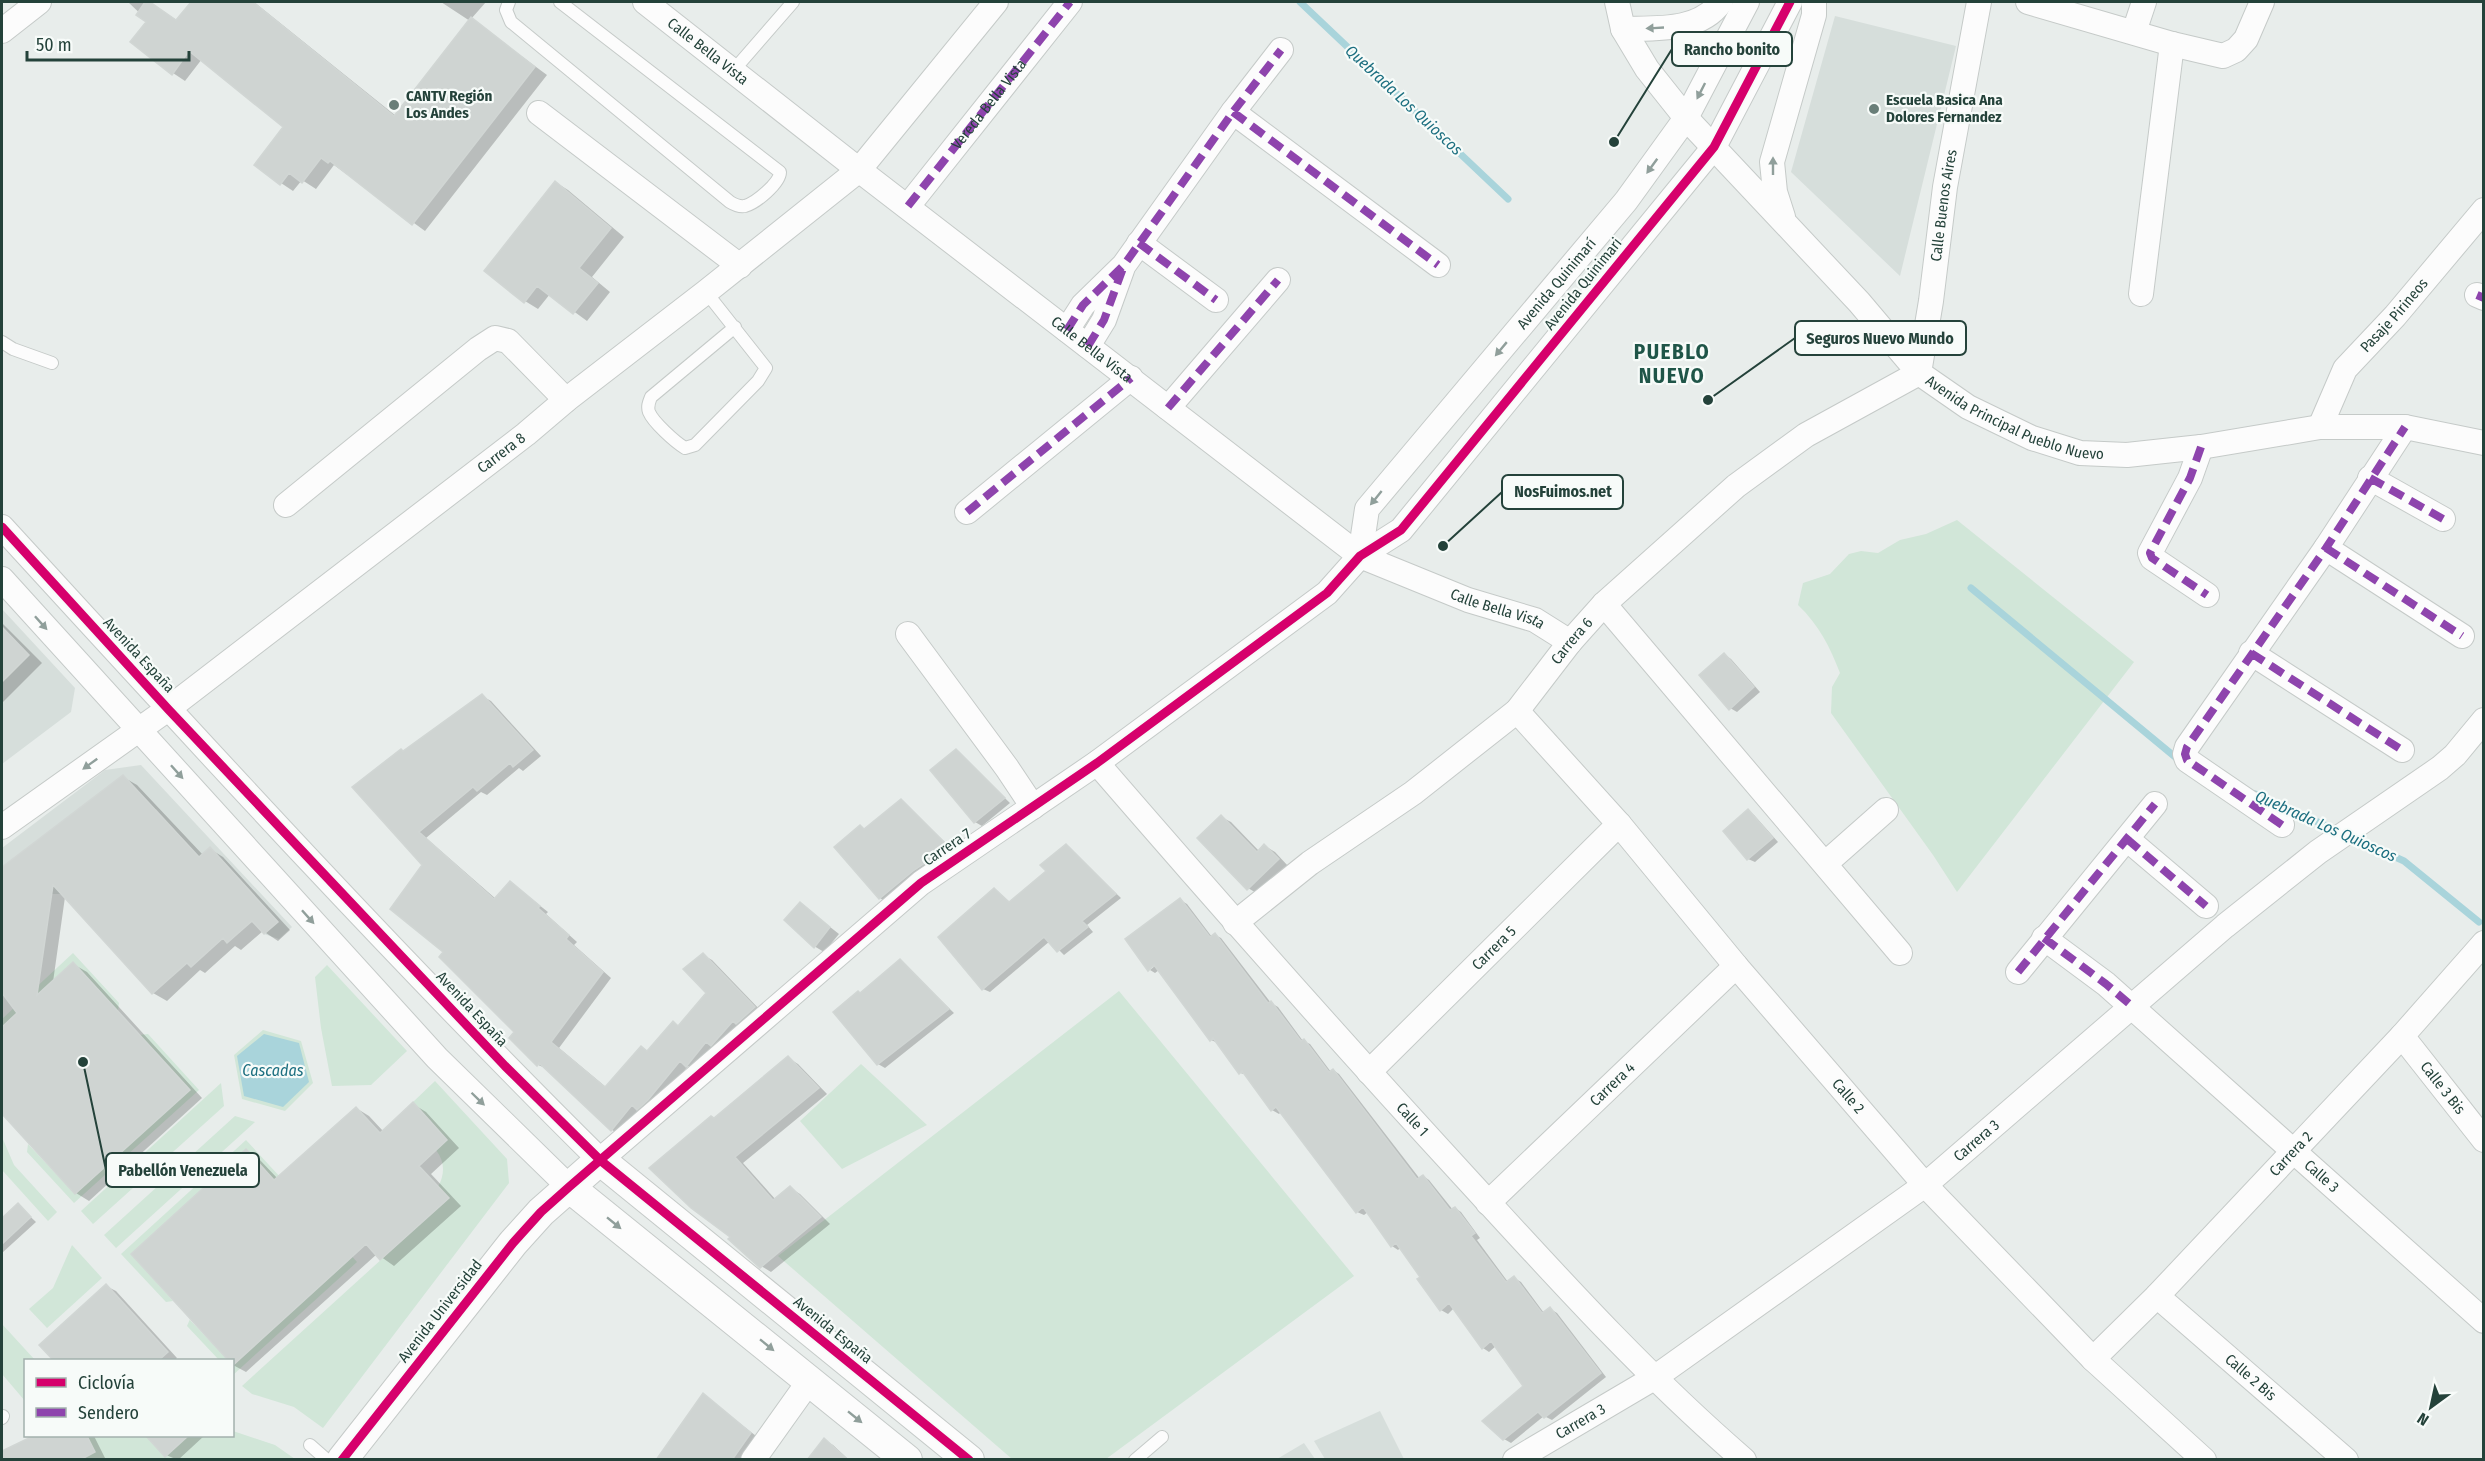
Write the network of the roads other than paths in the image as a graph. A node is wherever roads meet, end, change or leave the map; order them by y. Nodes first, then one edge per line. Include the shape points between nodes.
1 (39, 2) edge
2 (509, 2) edge
3 (560, 2) edge
4 (645, 2) edge
5 (793, 2) edge
6 (996, 2) edge
7 (1070, 2) edge
8 (1617, 2) edge
9 (1721, 2) edge
10 (1747, 2) edge
11 (1790, 2) edge
12 (1814, 2) edge
13 (1979, 2) edge
14 (2028, 2) edge
15 (2144, 2) edge
16 (2262, 2) edge
17 (1623, 29) junction
18 (2, 31) edge
19 (2134, 32) junction
20 (2172, 44) junction
21 (1281, 50) dead end
22 (733, 71) junction
23 (539, 112) dead end
24 (1233, 112) junction
25 (1686, 118) junction
26 (1714, 147) junction
27 (859, 170) junction
28 (908, 206) junction
29 (2484, 210) edge
30 (1785, 222) junction
31 (1139, 243) junction
32 (1124, 265) junction
33 (740, 266) junction
34 (1438, 266) dead end
35 (1278, 280) dead end
36 (706, 292) junction
37 (2141, 294) dead end
38 (1216, 300) dead end
39 (735, 327) junction
40 (1067, 330) junction
41 (2, 342) edge
42 (1088, 346) junction
43 (52, 363) dead end
44 (1919, 374) junction
45 (1131, 378) junction
46 (566, 400) junction
47 (1168, 408) junction
48 (2320, 427) junction
49 (2405, 427) junction
50 (2484, 443) edge
51 (2201, 447) junction
52 (2370, 478) junction
53 (286, 505) dead end
54 (968, 512) dead end
55 (2443, 519) dead end
56 (2, 527) edge
57 (2326, 548) junction
58 (1360, 556) junction
59 (2, 579) edge
60 (2207, 595) dead end
61 (1604, 604) junction
62 (908, 634) dead end
63 (2462, 636) dead end
64 (1570, 642) junction
65 (2251, 652) junction
66 (168, 708) junction
67 (1517, 711) junction
68 (2478, 728) edge
69 (137, 729) junction
70 (2402, 750) dead end
71 (1096, 763) junction
72 (2155, 804) dead end
73 (1033, 807) junction
74 (1886, 810) dead end
75 (1619, 824) junction
76 (2282, 825) dead end
77 (2, 827) edge
78 (2127, 839) junction
79 (1826, 863) junction
80 (2206, 906) dead end
81 (1235, 923) junction
82 (2044, 939) junction
83 (2484, 943) edge
84 (1900, 953) dead end
85 (1736, 966) junction
86 (2018, 972) dead end
87 (2133, 1007) junction
88 (2402, 1036) junction
89 (1369, 1072) junction
90 (2484, 1140) edge
91 (2293, 1150) junction
92 (600, 1160) junction
93 (1925, 1185) junction
94 (569, 1187) junction
95 (1488, 1203) junction
96 (2157, 1296) junction
97 (2484, 1321) edge
98 (2093, 1359) junction
99 (1654, 1378) junction
100 (810, 1380) junction
101 (1162, 1437) dead end
102 (310, 1445) dead end
103 (1521, 1458) edge
104 (327, 1460) edge
105 (342, 1460) edge
106 (753, 1460) edge
107 (907, 1460) edge
108 (969, 1460) edge
109 (1135, 1460) edge
110 (1744, 1460) edge
111 (2204, 1460) edge
112 (2346, 1460) edge

1 - 18 street
2 - 3 lane via 506,10 511,22 730,202 745,206 778,180 780,172
4 - 22 street, Calle Bella Vista
5 - 22 lane
6 - 27 street, Carrera 8
7 - 28 street, Vereda Bella Vista
8 - 17 street, Avenida Principal Pueblo Nuevo
9 -> 17 street via 1698,21 1678,27
10 -> 25 street, Avenida Quinimarí
11 - 26 street, Avenida Quinimari
30 -> 12 street via 1775,192 1772,162 1814,15
13 - 44 street, Calle Buenos Aires via 1945,187
14 - 19 street
15 - 19 street
16 - 20 street via 2246,39 2236,50 2223,56
17 - 25 street, Avenida Principal Pueblo Nuevo via 1647,69
19 - 20 street
20 - 37 street
21 - 24 street
22 - 27 street, Calle Bella Vista
23 - 33 street
24 - 31 street
24 - 34 street
25 - 26 street, Avenida Principal Pueblo Nuevo
25 -> 58 street, Avenida Quinimarí via 1626,201 1367,509
26 - 30 street, Avenida Principal Pueblo Nuevo
26 - 58 street, Avenida Quinimari via 1401,531
27 - 28 street, Calle Bella Vista
27 - 33 street, Carrera 8
28 - 40 street, Calle Bella Vista
29 - 48 street, Pasaje Pirineos via 2345,369
30 - 44 street, Avenida Principal Pueblo Nuevo
31 - 32 street
31 - 38 street
32 - 40 street via 1083,305
32 - 42 street via 1104,320
33 - 36 street, Carrera 8
35 - 47 street
36 - 39 lane
36 - 46 street, Carrera 8
39 - 39 lane via 766,368 695,445 684,448 649,413 651,397
40 - 42 street, Calle Bella Vista
41 - 43 lane
42 - 45 street, Calle Bella Vista
44 - 51 street, Avenida Principal Pueblo Nuevo via 1968,407 2032,438 2080,453 2127,455
44 - 61 street, Carrera 6 via 1806,435 1736,486
45 - 47 street, Calle Bella Vista
45 - 54 street
46 - 53 street via 508,341 495,338
46 - 66 street, Carrera 8 via 534,441
47 - 58 street, Calle Bella Vista
48 - 49 street, Avenida Principal Pueblo Nuevo
48 - 51 street, Avenida Principal Pueblo Nuevo
49 - 50 street, Avenida Principal Pueblo Nuevo
49 - 52 street
51 - 60 street via 2190,478 2150,553
52 - 55 street
52 - 57 street
56 - 66 street, Avenida España
57 - 63 street
57 - 65 street
58 - 64 street, Calle Bella Vista via 1468,600 1535,620
58 - 71 street, Carrera 7 via 1327,593
59 -> 69 street
61 - 64 street, Carrera 6
61 - 79 street
62 - 73 street
64 - 67 street, Carrera 6
65 - 70 street
65 - 76 street via 2185,754 2187,760
66 - 69 street, Carrera 8
66 - 92 street, Avenida España via 505,1066
67 - 75 street, Calle 2
67 - 81 street, Carrera 6 via 1413,793 1310,863
68 - 87 street, Carrera 3 via 2455,755 2318,852 2225,926
69 -> 77 street, Carrera 8
69 -> 94 street via 437,1058
71 - 73 street, Carrera 7
71 - 81 street, Calle 1
72 - 78 street
73 - 92 street, Carrera 7 via 921,883
74 - 79 street
75 - 85 street, Calle 2
75 - 89 street, Carrera 5
78 - 80 street
78 - 82 street
79 - 84 street
81 - 89 street, Calle 1
82 - 86 street
82 - 87 street, Calle 3
83 - 88 street, Carrera 2
85 - 93 street, Calle 2
85 - 95 street, Carrera 4
87 - 91 street, Calle 3
87 - 93 street, Carrera 3
88 - 90 street, Calle 3 Bis
88 - 91 street, Carrera 2
89 - 95 street, Calle 1
91 - 96 street, Carrera 2
91 - 97 street, Calle 3
92 - 94 street, Carrera 7
92 - 108 street, Avenida España
93 - 98 street, Calle 2
93 - 99 street, Carrera 3
94 -> 100 street
94 - 105 street, Avenida Universidad via 513,1243
95 - 99 street, Calle 1
96 - 98 street, Carrera 2
96 - 112 street, Calle 2 Bis
98 - 111 street, Calle 2
99 - 103 street, Carrera 3
99 - 110 street, Calle 1
100 - 106 street
100 -> 107 street
101 - 109 lane
102 - 104 lane

